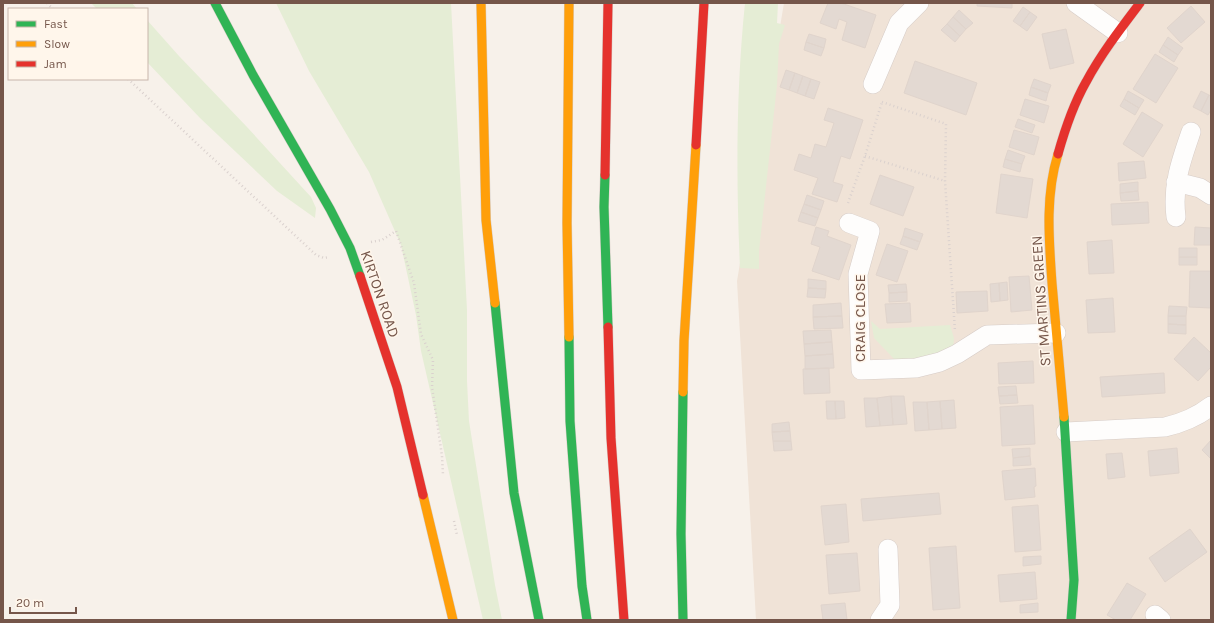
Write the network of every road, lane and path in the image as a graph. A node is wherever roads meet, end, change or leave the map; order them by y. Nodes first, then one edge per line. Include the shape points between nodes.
1 (214, 3) edge
2 (481, 3) edge
3 (569, 3) edge
4 (608, 3) edge
5 (704, 3) edge
6 (919, 3) edge
7 (1076, 3) edge
8 (1140, 3) edge
9 (1118, 33) junction
10 (873, 84) joint
11 (882, 102) junction
12 (1191, 132) dead end
13 (865, 156) junction
14 (945, 181) junction
15 (1176, 182) junction
16 (1211, 195) edge
17 (1176, 217) dead end
18 (849, 223) joint
19 (1056, 333) junction
20 (964, 349) junction
21 (1211, 406) edge
22 (1066, 432) junction
23 (888, 549) dead end
24 (453, 620) edge
25 (539, 620) edge
26 (587, 620) edge
27 (624, 620) edge
28 (683, 620) edge
29 (880, 620) edge
30 (1071, 620) edge

1 - 24 main road, KIRTON ROAD via 350,248 397,387
2 - 25 main road via 486,220 514,493
3 - 26 main road via 567,223 570,420 582,586
4 - 27 main road via 604,215 611,438
5 - 28 main road via 684,341 681,534
6 - 10 street via 899,23
7 - 9 street
8 - 9 main road, ST MARTINS GREEN
9 - 19 main road, ST MARTINS GREEN via 1086,82 1066,125 1053,169 1048,212
10 - 11 path
11 - 13 path
11 - 14 path via 946,124
12 - 15 street
13 - 14 path
13 - 18 path via 846,210
14 - 20 path via 954,330
15 - 16 street via 1200,188
15 - 17 street
18 - 20 street, CRAIG CLOSE via 870,231 858,274 861,370 916,368 940,362
19 - 20 street, CRAIG CLOSE via 987,335
19 - 22 main road, ST MARTINS GREEN
21 - 22 street via 1179,424 1165,427
22 - 30 main road, ST MARTINS GREEN via 1074,580
23 - 29 street via 890,605

